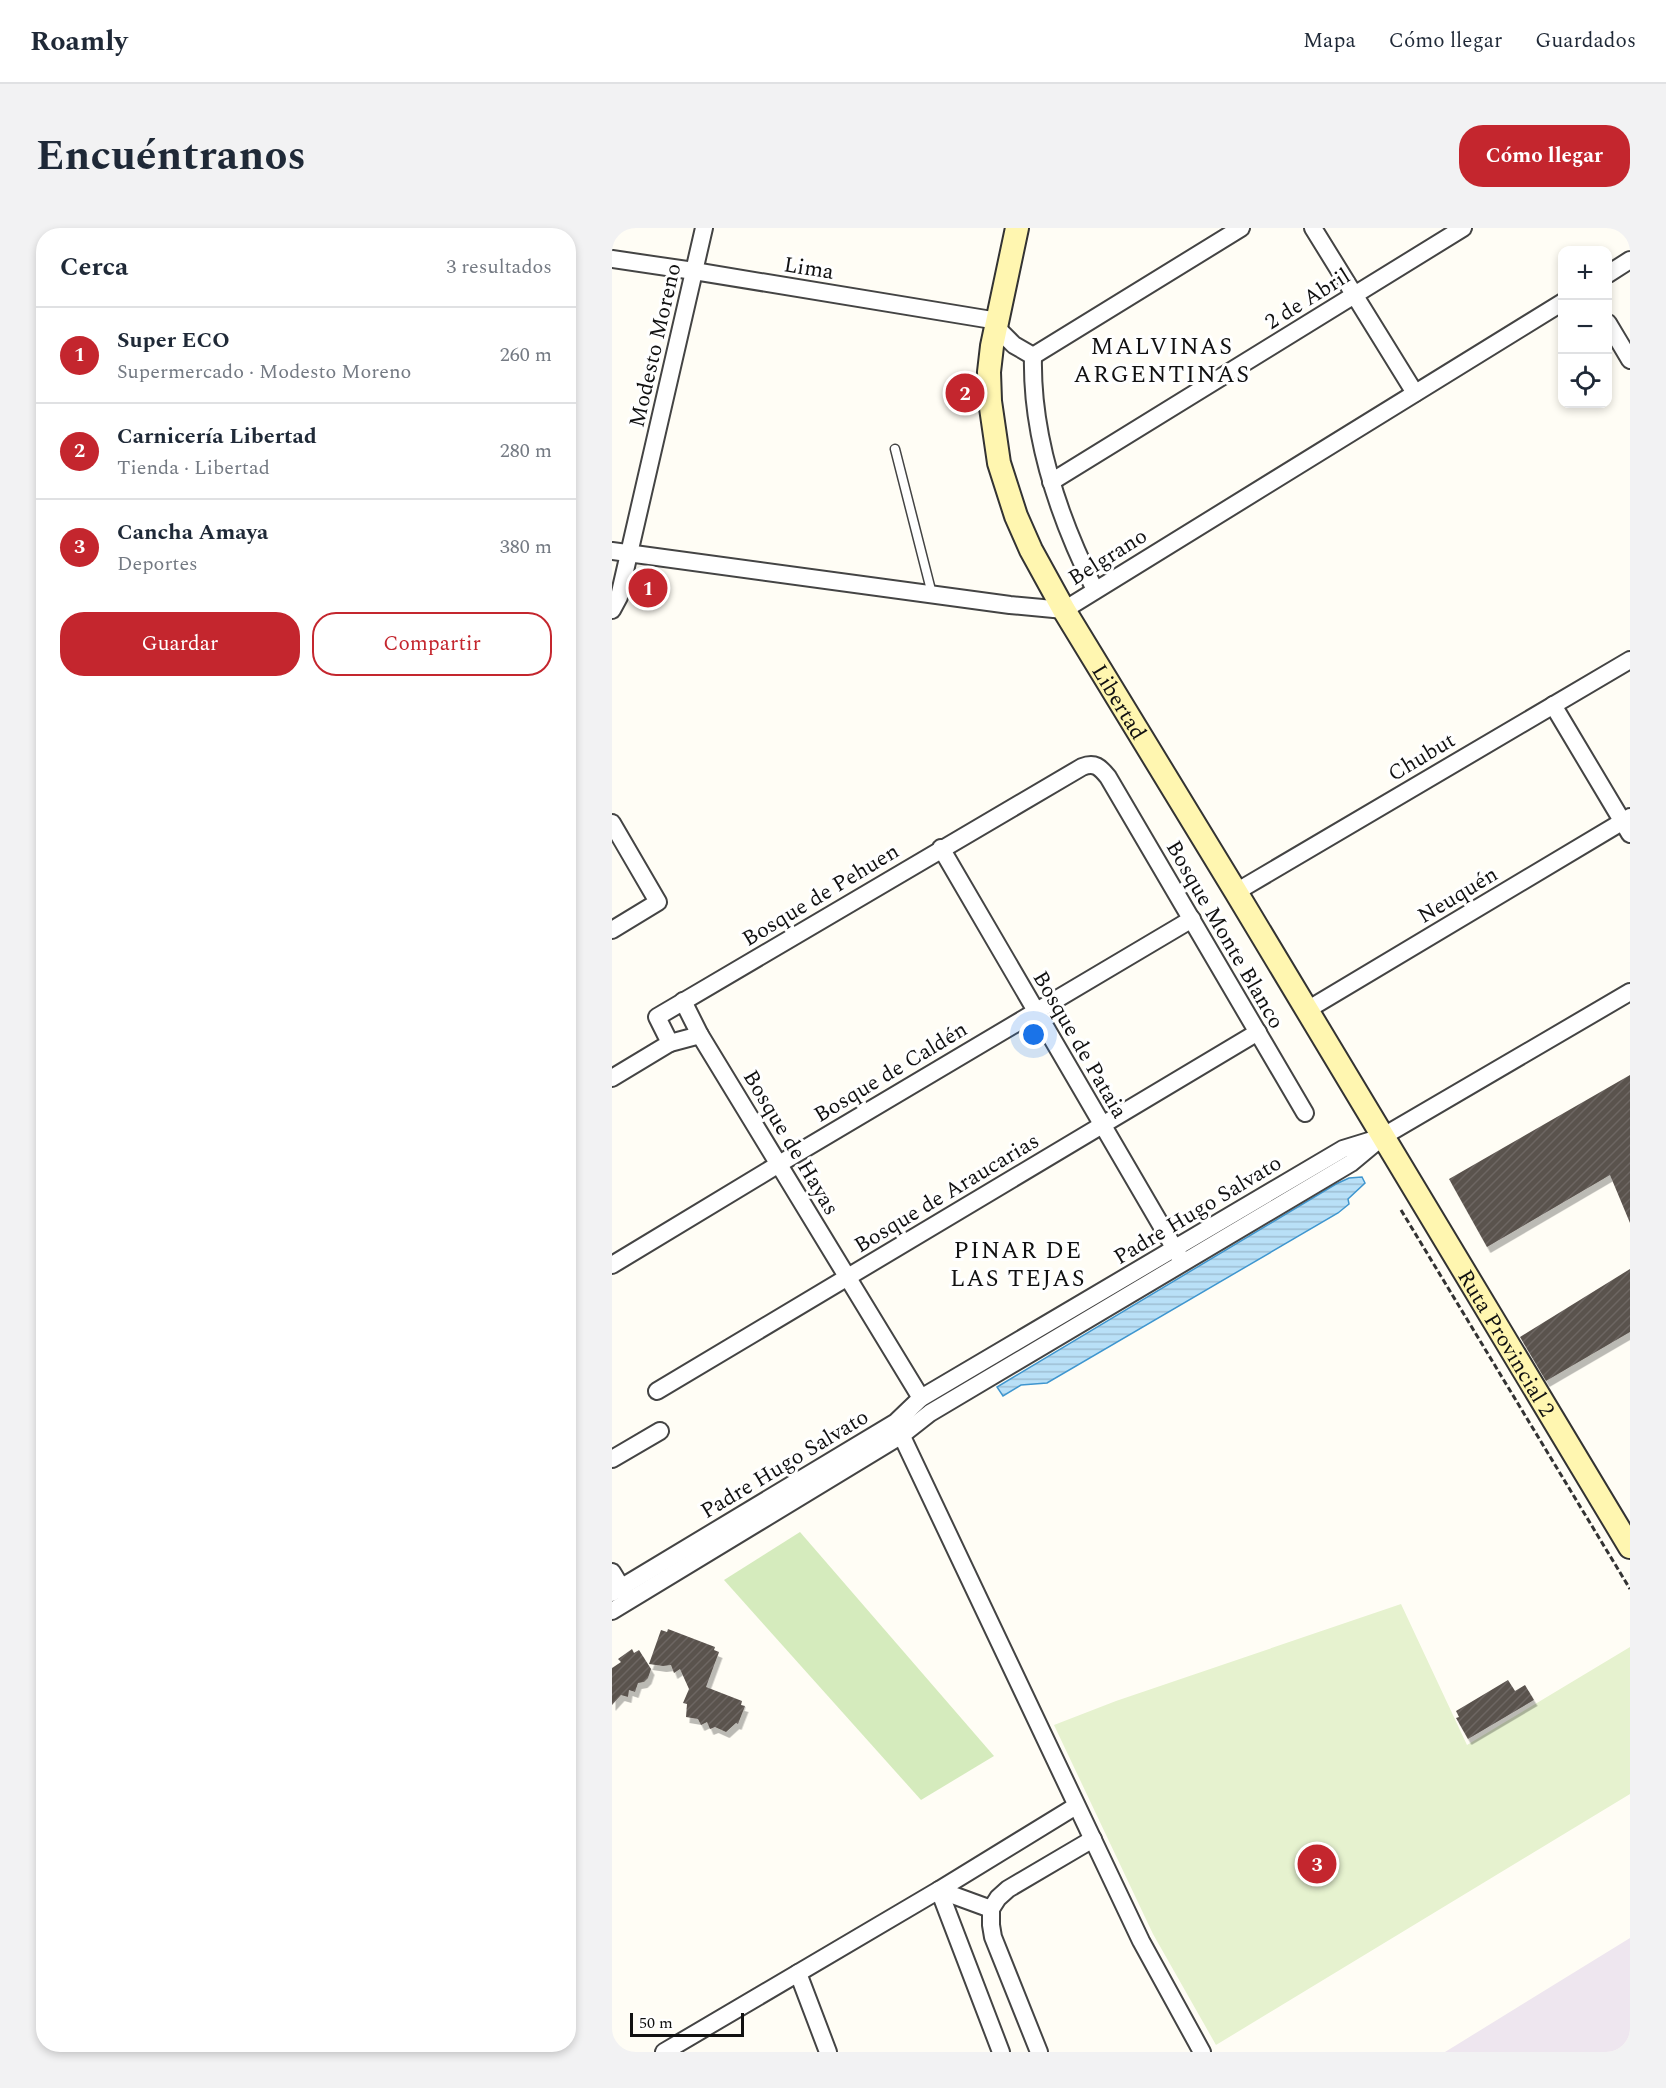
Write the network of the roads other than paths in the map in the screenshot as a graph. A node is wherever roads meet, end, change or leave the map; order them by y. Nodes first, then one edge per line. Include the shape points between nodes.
1 (704, 228) edge
2 (1017, 228) edge
3 (1240, 228) edge
4 (1313, 228) edge
5 (1463, 228) edge
6 (1443, 233) edge
7 (612, 259) edge
8 (1630, 260) edge
9 (694, 271) junction
10 (1612, 271) edge
11 (1355, 296) junction
12 (1558, 305) edge
13 (997, 324) junction
14 (1612, 330) edge
15 (1033, 356) junction
16 (1630, 360) edge
17 (1415, 393) junction
18 (895, 449) dead end
19 (1051, 482) junction
20 (612, 552) edge
21 (629, 554) junction
22 (1095, 590) junction
23 (932, 595) junction
24 (612, 610) edge
25 (1064, 610) junction
26 (1630, 660) edge
27 (1552, 705) junction
28 (1091, 764) joint
29 (612, 823) edge
30 (1628, 824) edge
31 (941, 848) junction
32 (1236, 892) junction
33 (1192, 919) junction
34 (612, 930) edge
35 (1630, 992) edge
36 (683, 1001) junction
37 (1307, 1010) junction
38 (1036, 1011) junction
39 (1258, 1032) junction
40 (700, 1035) junction
41 (670, 1043) junction
42 (612, 1078) edge
43 (1305, 1113) dead end
44 (1102, 1125) junction
45 (1382, 1137) junction
46 (779, 1164) junction
47 (1179, 1255) junction
48 (612, 1265) edge
49 (848, 1277) junction
50 (657, 1391) dead end
51 (921, 1398) junction
52 (899, 1429) junction
53 (660, 1431) dead end
54 (612, 1459) edge
55 (1630, 1547) edge
56 (612, 1572) edge
57 (621, 1594) edge
58 (612, 1611) edge
59 (1076, 1806) junction
60 (1093, 1839) junction
61 (939, 1890) junction
62 (991, 1909) junction
63 (798, 1973) junction
64 (664, 2052) edge
65 (828, 2052) edge
66 (1001, 2052) edge
67 (1039, 2052) edge
68 (1202, 2052) edge

1 - 9 street, Modesto Moreno
2 - 13 main road, Libertad
3 - 15 street
4 - 11 street
5 - 6 street, 2 de Abril
6 - 11 street, 2 de Abril
7 - 9 street, Lima
8 - 10 street
9 - 13 street, Lima
9 - 21 street, Modesto Moreno
11 - 17 street
11 - 19 street, 2 de Abril
12 - 17 street, Belgrano
13 - 15 street via 1014,345
13 - 25 main road, Libertad via 989,372 999,463 1016,516
14 - 16 street
15 - 19 street via 1032,382
17 - 22 street, Belgrano
18 - 23 lane
19 - 22 street
20 - 21 street, Belgrano
21 - 23 street, Belgrano
21 - 24 street, Modesto Moreno
22 - 25 street, Belgrano
23 - 25 street, Belgrano
25 - 32 main road, Libertad
26 - 27 street, Chubut
27 - 30 street
27 - 32 street, Chubut
28 - 31 street, Bosque de Pehuen
28 - 33 street, Bosque Monte Blanco via 1099,766 1108,777
29 - 34 street via 658,902
30 - 37 street, Neuquén
31 - 36 street, Bosque de Pehuen
31 - 38 street, Bosque de Pataia
32 - 37 main road, Libertad
33 - 38 street, Bosque de Caldén
33 - 39 street, Bosque Monte Blanco
35 - 45 street, Padre Hugo Salvato
36 - 40 street, Bosque de Hayas
36 - 41 street, Bosque de Pehuen via 657,1017
37 - 45 main road, Libertad
38 - 44 street, Bosque de Pataia
38 - 46 street, Bosque de Caldén
39 - 43 street, Bosque Monte Blanco
39 - 44 street, Bosque de Araucarias
40 - 41 street
40 - 46 street, Bosque de Hayas
41 - 42 street
44 - 47 street, Bosque de Pataia
44 - 49 street, Bosque de Araucarias
45 - 47 street, Padre Hugo Salvato via 1351,1163
45 - 47 street, Padre Hugo Salvato via 1343,1149
45 - 55 main road, Ruta Provincial 2
46 - 48 street, Bosque de Caldén
46 - 49 street, Bosque de Hayas
47 - 51 street, Padre Hugo Salvato
47 - 52 street, Padre Hugo Salvato
49 - 50 street, Bosque de Araucarias
49 - 51 street, Bosque de Hayas
51 - 52 street, Padre Hugo Salvato
52 - 57 street, Padre Hugo Salvato
52 - 59 street
53 - 54 street
56 - 57 street
57 - 58 street, Padre Hugo Salvato
59 - 60 street
59 - 61 street
60 - 62 street via 1008,1889
60 - 68 street via 1141,1941
61 - 62 street
61 - 63 street
61 - 66 street
62 - 67 street via 993,1937
63 - 64 street
63 - 65 street

